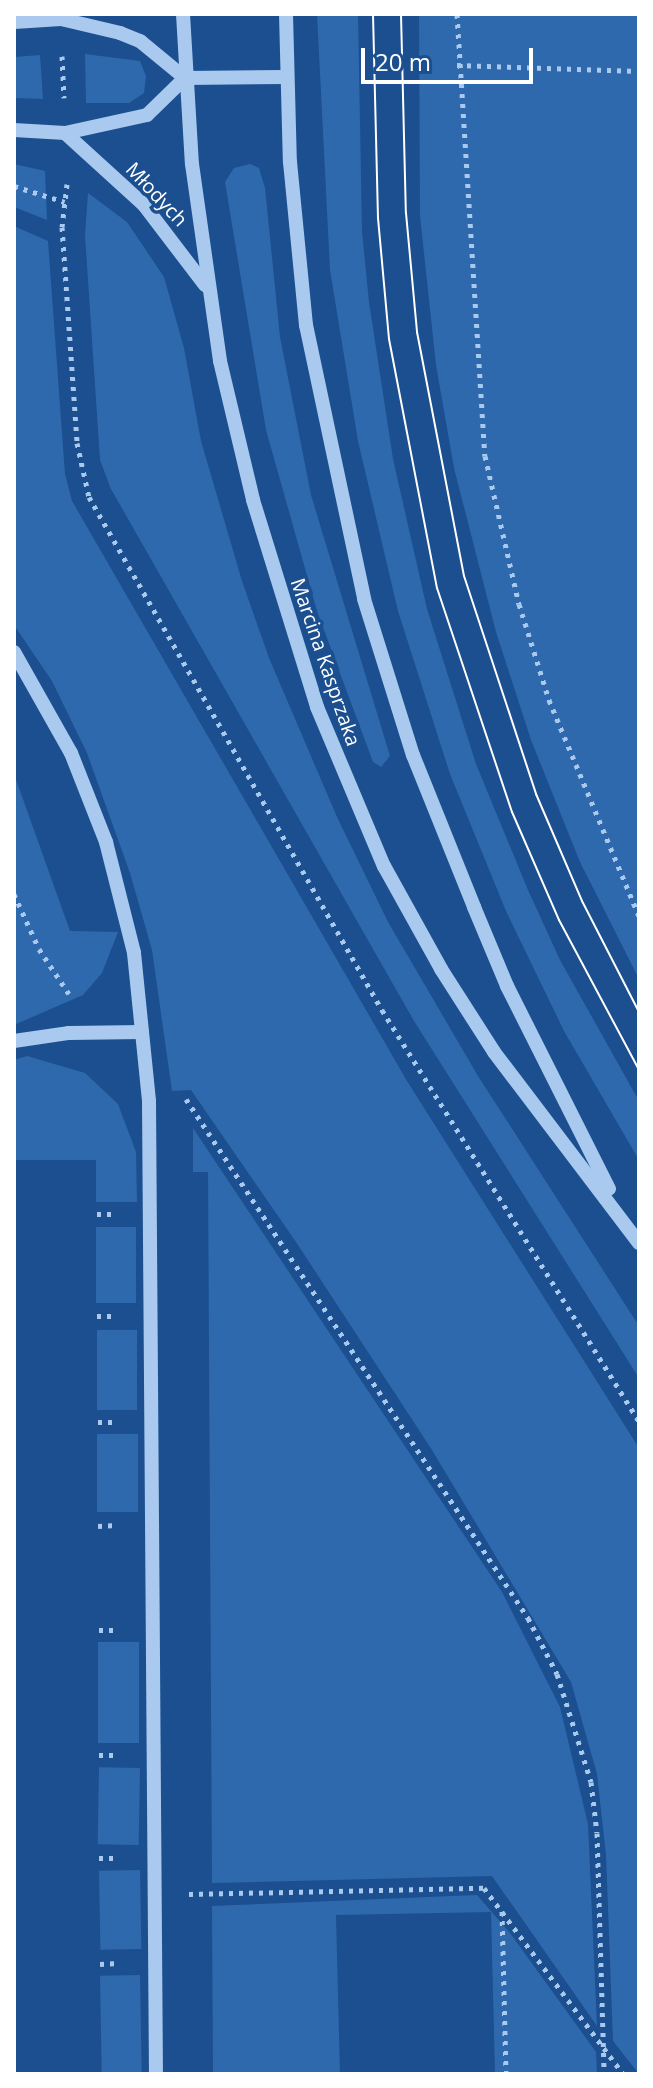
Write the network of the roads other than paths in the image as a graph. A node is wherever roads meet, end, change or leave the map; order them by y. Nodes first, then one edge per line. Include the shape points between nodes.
1 (183, 14) edge
2 (286, 14) edge
3 (63, 16) edge
4 (14, 22) edge
5 (287, 77) junction
6 (185, 78) junction
7 (14, 130) edge
8 (65, 133) junction
9 (209, 291) junction
10 (14, 652) edge
11 (142, 1032) junction
12 (14, 1041) edge
13 (639, 1242) edge
14 (156, 2074) edge

1 - 6 street, Marcina Kasprzaka
2 - 5 street, Marcina Kasprzaka
3 - 4 street
3 - 6 street via 140,41
5 - 6 street
5 - 13 street, Marcina Kasprzaka via 306,325 344,525 383,666 443,832 507,986
6 - 8 street via 147,115
6 - 9 street, Marcina Kasprzaka
7 - 8 street
8 - 9 street, Młodych via 165,229
9 - 13 street, Marcina Kasprzaka via 236,437 257,515 317,707 360,814 466,1010
10 - 11 street via 71,753 106,842 134,953
11 - 12 street
11 - 14 street via 149,1101

